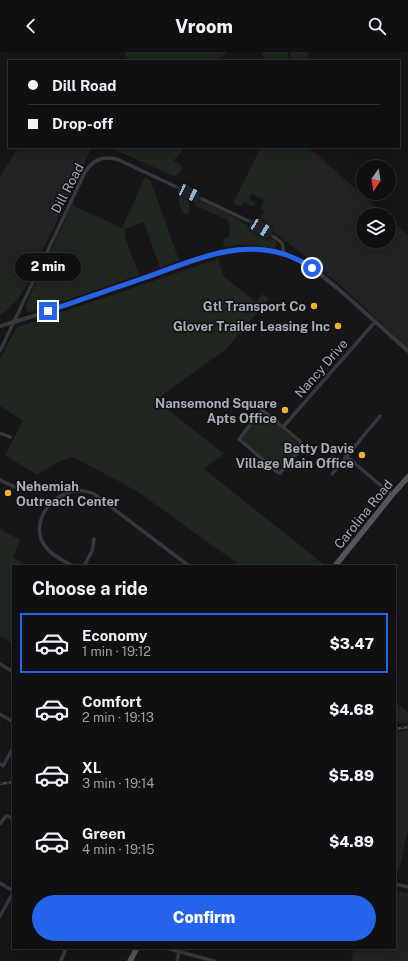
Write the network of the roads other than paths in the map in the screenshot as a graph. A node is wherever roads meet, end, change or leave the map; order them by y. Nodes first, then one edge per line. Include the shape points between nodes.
1 (284, 253) junction
2 (13, 322) junction
3 (375, 322) junction
4 (0, 326) edge
5 (0, 351) edge
6 (408, 351) edge
7 (380, 416) dead end
8 (283, 426) junction
9 (0, 433) edge
10 (10, 437) dead end
11 (346, 456) junction
12 (332, 474) dead end
13 (408, 476) edge
14 (0, 480) edge
15 (19, 489) dead end
16 (392, 494) junction
17 (94, 539) dead end
18 (72, 565) edge
19 (85, 565) edge
20 (188, 565) edge
21 (336, 565) edge
22 (0, 664) edge
23 (12, 671) edge
24 (0, 714) edge
25 (12, 721) edge
26 (12, 750) edge
27 (2, 765) edge
28 (12, 818) edge
29 (0, 824) edge
30 (0, 883) edge
31 (396, 884) edge
32 (408, 887) edge
33 (12, 891) edge
34 (12, 894) edge
35 (0, 916) edge
36 (66, 949) edge
37 (136, 949) edge
38 (169, 949) edge
39 (179, 952) junction
40 (63, 960) edge
41 (130, 961) edge
42 (177, 961) edge
43 (214, 961) edge

1 - 2 street via 253,248 220,252
1 - 2 street, Dill Road via 284,246 277,239 235,214 119,160 100,158 84,172
1 - 3 street via 315,270
2 - 4 street
2 - 5 street, Dill Road
3 - 6 street
3 - 8 street, Nancy Drive
7 - 11 street
8 - 8 street via 262,410 239,439 280,473 302,447 301,442
9 - 10 street
11 - 12 street
11 - 16 street
13 - 16 main road, Carolina Road
14 - 15 street
16 - 21 main road, Carolina Road
17 - 19 street via 92,551
18 - 20 street via 46,548 40,527 47,509 63,494 83,490 94,494
22 - 23 street
24 - 25 street
26 - 27 street
28 - 29 street via 4,817
30 - 33 street
31 - 32 street
34 - 35 street
36 - 40 street
37 - 41 main road
38 - 39 street
39 - 42 street
39 - 43 street

